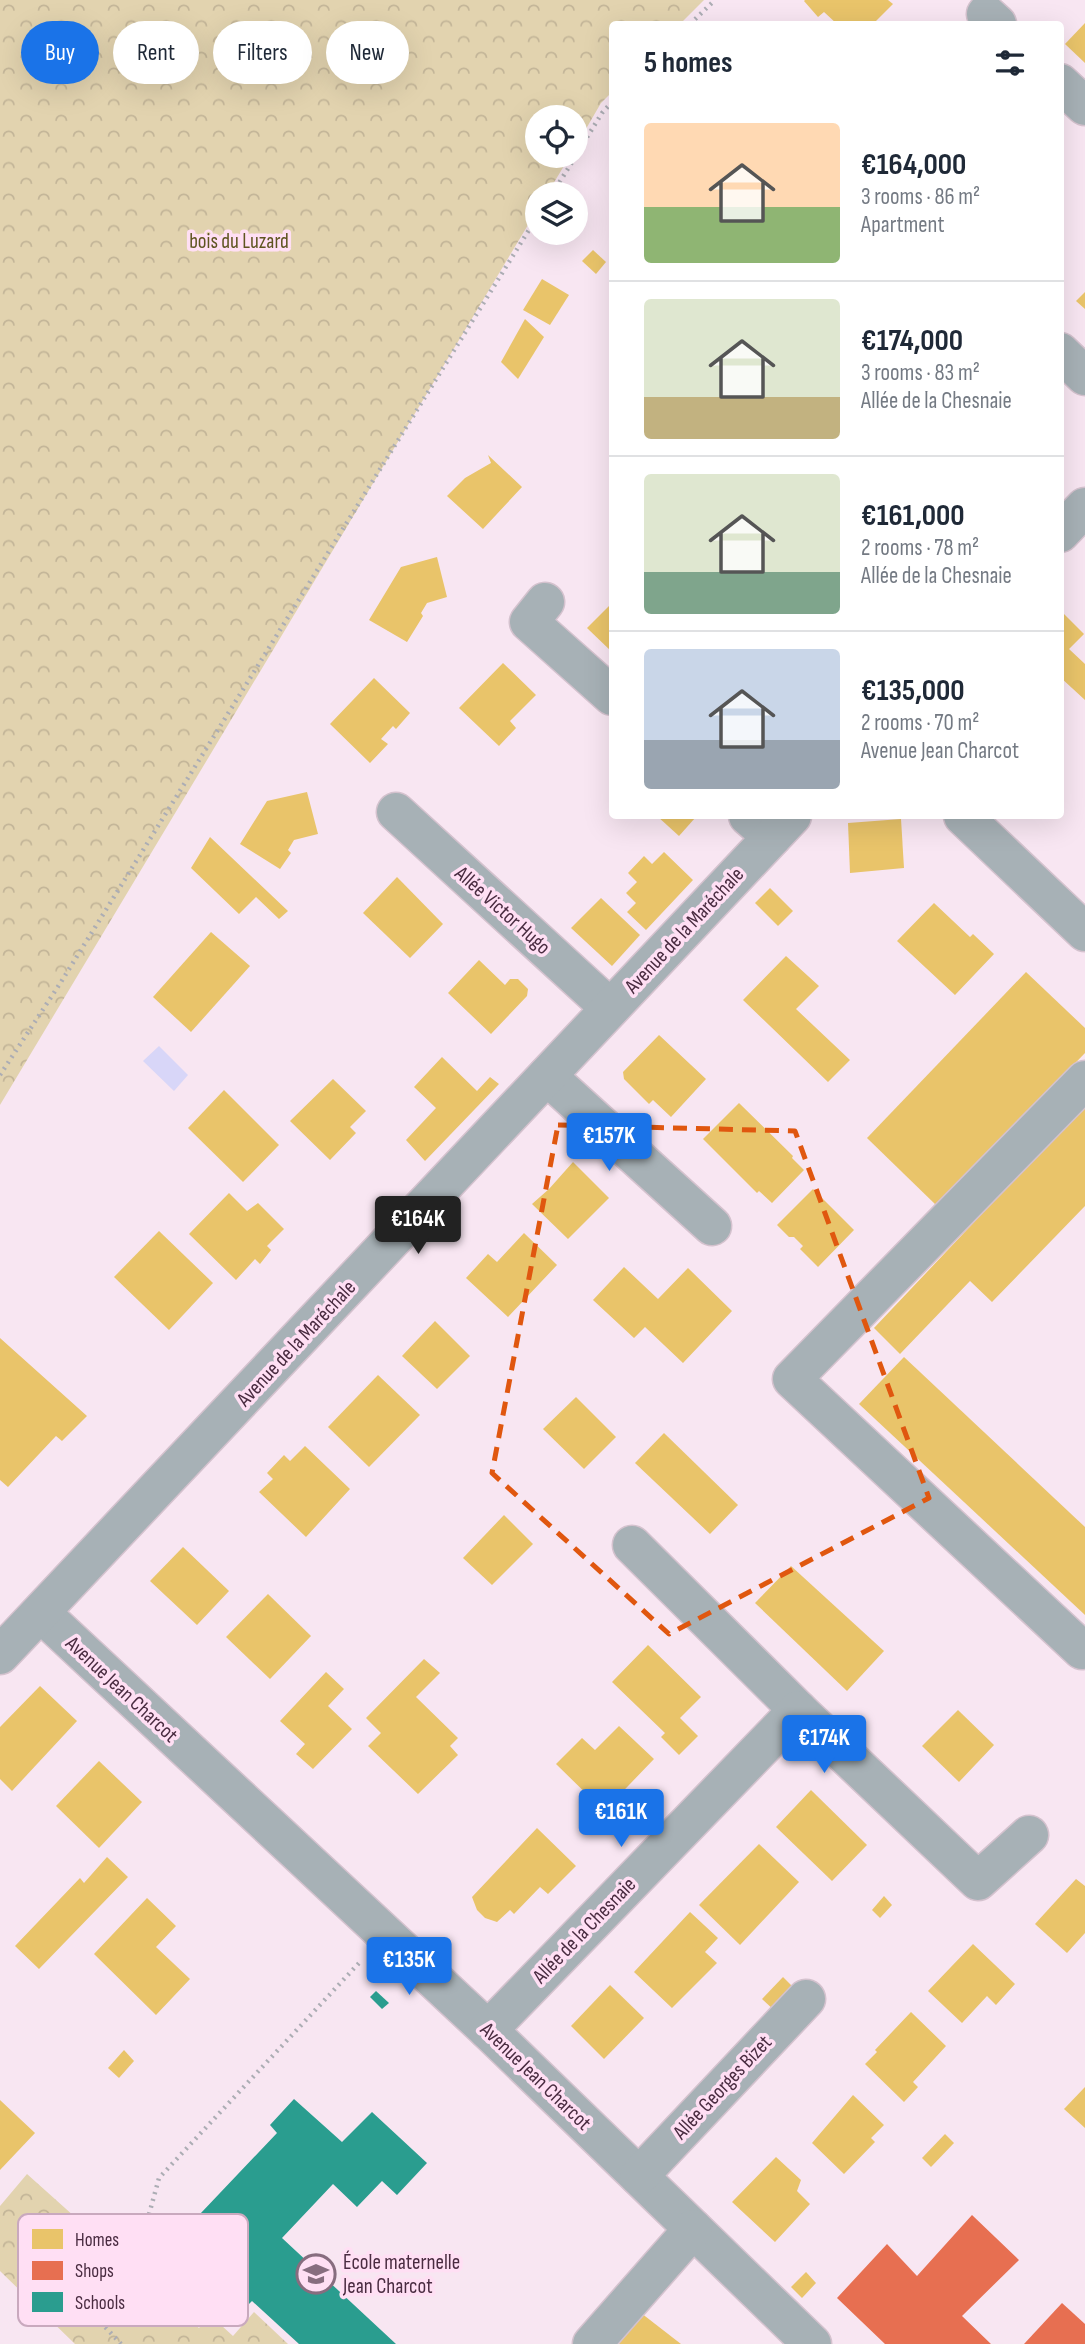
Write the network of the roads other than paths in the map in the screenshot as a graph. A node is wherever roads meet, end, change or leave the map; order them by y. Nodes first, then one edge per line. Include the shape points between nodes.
1 (1064, 87) edge
2 (1085, 106) edge
3 (1064, 356) edge
4 (1085, 376) edge
5 (1085, 508) edge
6 (1064, 529) edge
7 (545, 603) dead end
8 (609, 693) edge
9 (396, 812) dead end
10 (966, 819) edge
11 (771, 823) edge
12 (1085, 932) edge
13 (610, 1008) junction
14 (547, 1076) junction
15 (1085, 1080) edge
16 (712, 1226) dead end
17 (632, 1545) dead end
18 (41, 1613) junction
19 (1082, 1650) dead end
20 (0, 1655) edge
21 (798, 1710) junction
22 (1029, 1835) dead end
23 (806, 1999) dead end
24 (488, 2030) junction
25 (639, 2176) junction
26 (694, 2229) junction
27 (592, 2344) edge
28 (812, 2344) edge

1 - 2 street
3 - 4 street
5 - 6 street
7 - 8 street via 529,622
9 - 13 street, Allée Victor Hugo
10 - 12 street
11 - 13 street, Avenue de la Maréchale
13 - 14 street, Avenue de la Maréchale
14 - 16 street
14 - 18 street, Avenue de la Maréchale
15 - 19 street via 792,1379
17 - 21 street
18 - 20 street, Avenue de la Maréchale
18 - 24 street, Avenue Jean Charcot
21 - 22 street via 978,1881
21 - 24 street, Allée de la Chesnaie
23 - 25 street, Allée Georges Bizet
24 - 25 street, Avenue Jean Charcot
25 - 26 street, Avenue Jean Charcot
26 - 27 street
26 - 28 street, Avenue Jean Charcot

